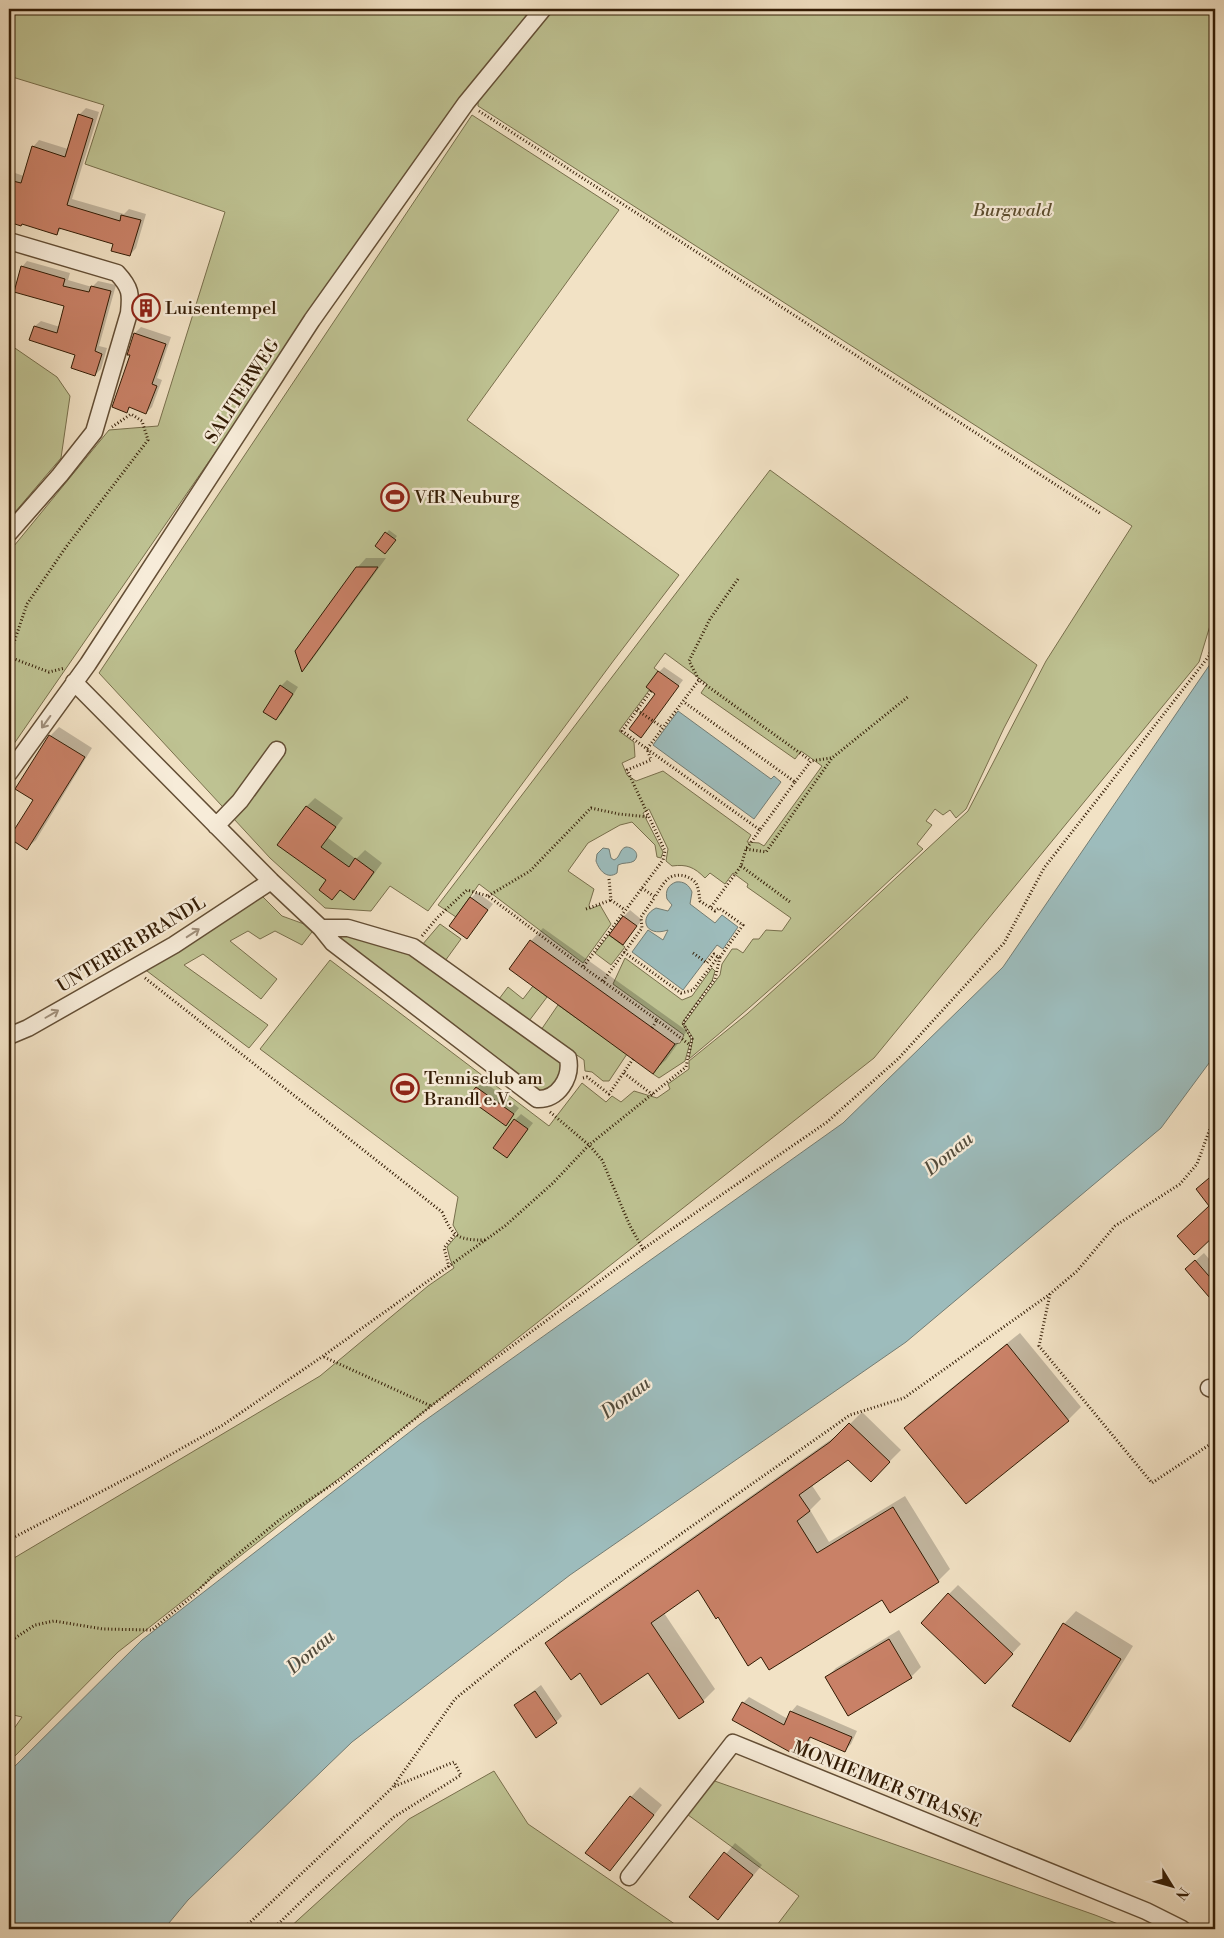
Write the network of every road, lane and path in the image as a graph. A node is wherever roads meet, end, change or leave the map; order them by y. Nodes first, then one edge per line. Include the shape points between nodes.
1 (544, 9) edge
2 (466, 103) junction
3 (9, 242) edge
4 (131, 414) dead end
5 (1100, 514) dead end
6 (9, 533) edge
7 (738, 579) dead end
8 (1215, 637) edge
9 (9, 657) edge
10 (88, 664) junction
11 (699, 680) junction
12 (74, 682) junction
13 (651, 691) dead end
14 (909, 696) dead end
15 (684, 702) junction
16 (637, 710) junction
17 (662, 728) junction
18 (647, 749) junction
19 (277, 750) dead end
20 (832, 758) junction
21 (811, 761) junction
22 (9, 773) edge
23 (795, 782) junction
24 (649, 817) junction
25 (216, 826) junction
26 (760, 830) junction
27 (746, 849) junction
28 (741, 866) junction
29 (609, 879) dead end
30 (271, 881) junction
31 (642, 888) junction
32 (488, 896) junction
33 (655, 897) junction
34 (611, 900) junction
35 (790, 902) dead end
36 (711, 907) junction
37 (586, 909) dead end
38 (625, 910) junction
39 (321, 928) junction
40 (413, 947) junction
41 (624, 952) junction
42 (693, 953) dead end
43 (719, 957) junction
44 (583, 967) junction
45 (132, 969) junction
46 (603, 981) junction
47 (657, 1020) junction
48 (652, 1028) dead end
49 (9, 1036) edge
50 (690, 1045) junction
51 (633, 1059) dead end
52 (624, 1074) junction
53 (566, 1079) junction
54 (653, 1095) junction
55 (537, 1099) junction
56 (1215, 1115) edge
57 (589, 1145) junction
58 (455, 1234) junction
59 (487, 1240) junction
60 (643, 1249) junction
61 (450, 1266) junction
62 (1050, 1294) junction
63 (324, 1356) junction
64 (431, 1406) junction
65 (1215, 1441) edge
66 (9, 1540) edge
67 (9, 1642) edge
68 (392, 1788) junction
69 (629, 1877) dead end
70 (243, 1929) edge
71 (273, 1929) edge
72 (1182, 1929) edge

1 - 2 street, SALITERWEG
2 - 5 path
2 - 10 street, SALITERWEG via 312,320
3 - 6 street via 117,273 127,284 131,295 129,313 94,432
4 - 9 path via 142,422 148,440 66,546 27,604
7 - 11 path via 710,619 690,661
8 - 60 path via 1209,656 1044,868 1004,943 898,1059 827,1122
9 - 10 path via 49,672
10 - 12 street, SALITERWEG
11 - 15 path
11 - 21 path
12 -> 22 street
12 - 25 street
13 - 16 path
14 - 20 path
15 - 17 path
15 - 23 path
16 - 17 path
16 - 18 path via 622,731
17 - 18 path
18 - 24 path via 651,760 627,770
18 - 26 path
19 - 25 street via 240,801
20 - 21 path
20 - 27 path via 766,852
21 - 23 path
23 - 26 path
24 - 31 path via 665,851 663,860
24 - 32 path via 591,808 530,870
25 - 30 street
26 - 27 path
27 - 28 path
28 - 35 path
28 - 36 path
29 - 34 path
30 - 39 street
45 -> 30 street, UNTERER BRANDL
31 - 33 path
31 - 38 path
32 - 40 path via 467,890 437,918
32 - 44 path
33 - 36 path via 671,877 679,874 694,882 700,901
33 - 41 path via 641,917 642,928
34 - 37 path
34 - 38 path
36 - 43 path via 715,911 719,908 743,926
38 - 44 path
39 - 40 street via 348,928
39 - 55 street via 333,943
40 - 53 street via 568,1058 570,1068
41 - 43 path via 681,993 693,990
41 - 46 path
42 - 43 path via 706,963 714,954
43 - 50 path via 715,979 683,1023 692,1038
44 - 46 path
49 -> 45 street, UNTERER BRANDL
45 - 58 path via 442,1212
46 - 47 path
47 - 48 path
47 - 50 path
50 - 54 path via 686,1067
51 - 52 path
52 - 53 path via 609,1094 587,1077
52 - 54 path
53 - 55 street via 555,1094 547,1099
54 - 57 path
55 - 57 path
56 - 62 path via 1197,1164 1180,1184 1115,1226 1077,1271
57 - 59 path via 553,1183
57 - 60 path via 602,1160
58 - 59 path via 466,1240
58 - 61 path via 444,1248
59 - 61 path
60 - 64 path
61 - 63 path
62 - 65 path via 1039,1346 1152,1484
62 - 68 path via 904,1398 850,1416 513,1652 455,1699
63 - 64 path
63 - 66 path via 223,1425
64 - 67 path via 341,1479 283,1517 152,1630 103,1629 54,1621 34,1625
68 - 70 path
68 - 71 path via 454,1762 461,1775 394,1817
69 - 72 street, MONHEIMER STRASSE via 733,1743 1146,1911

